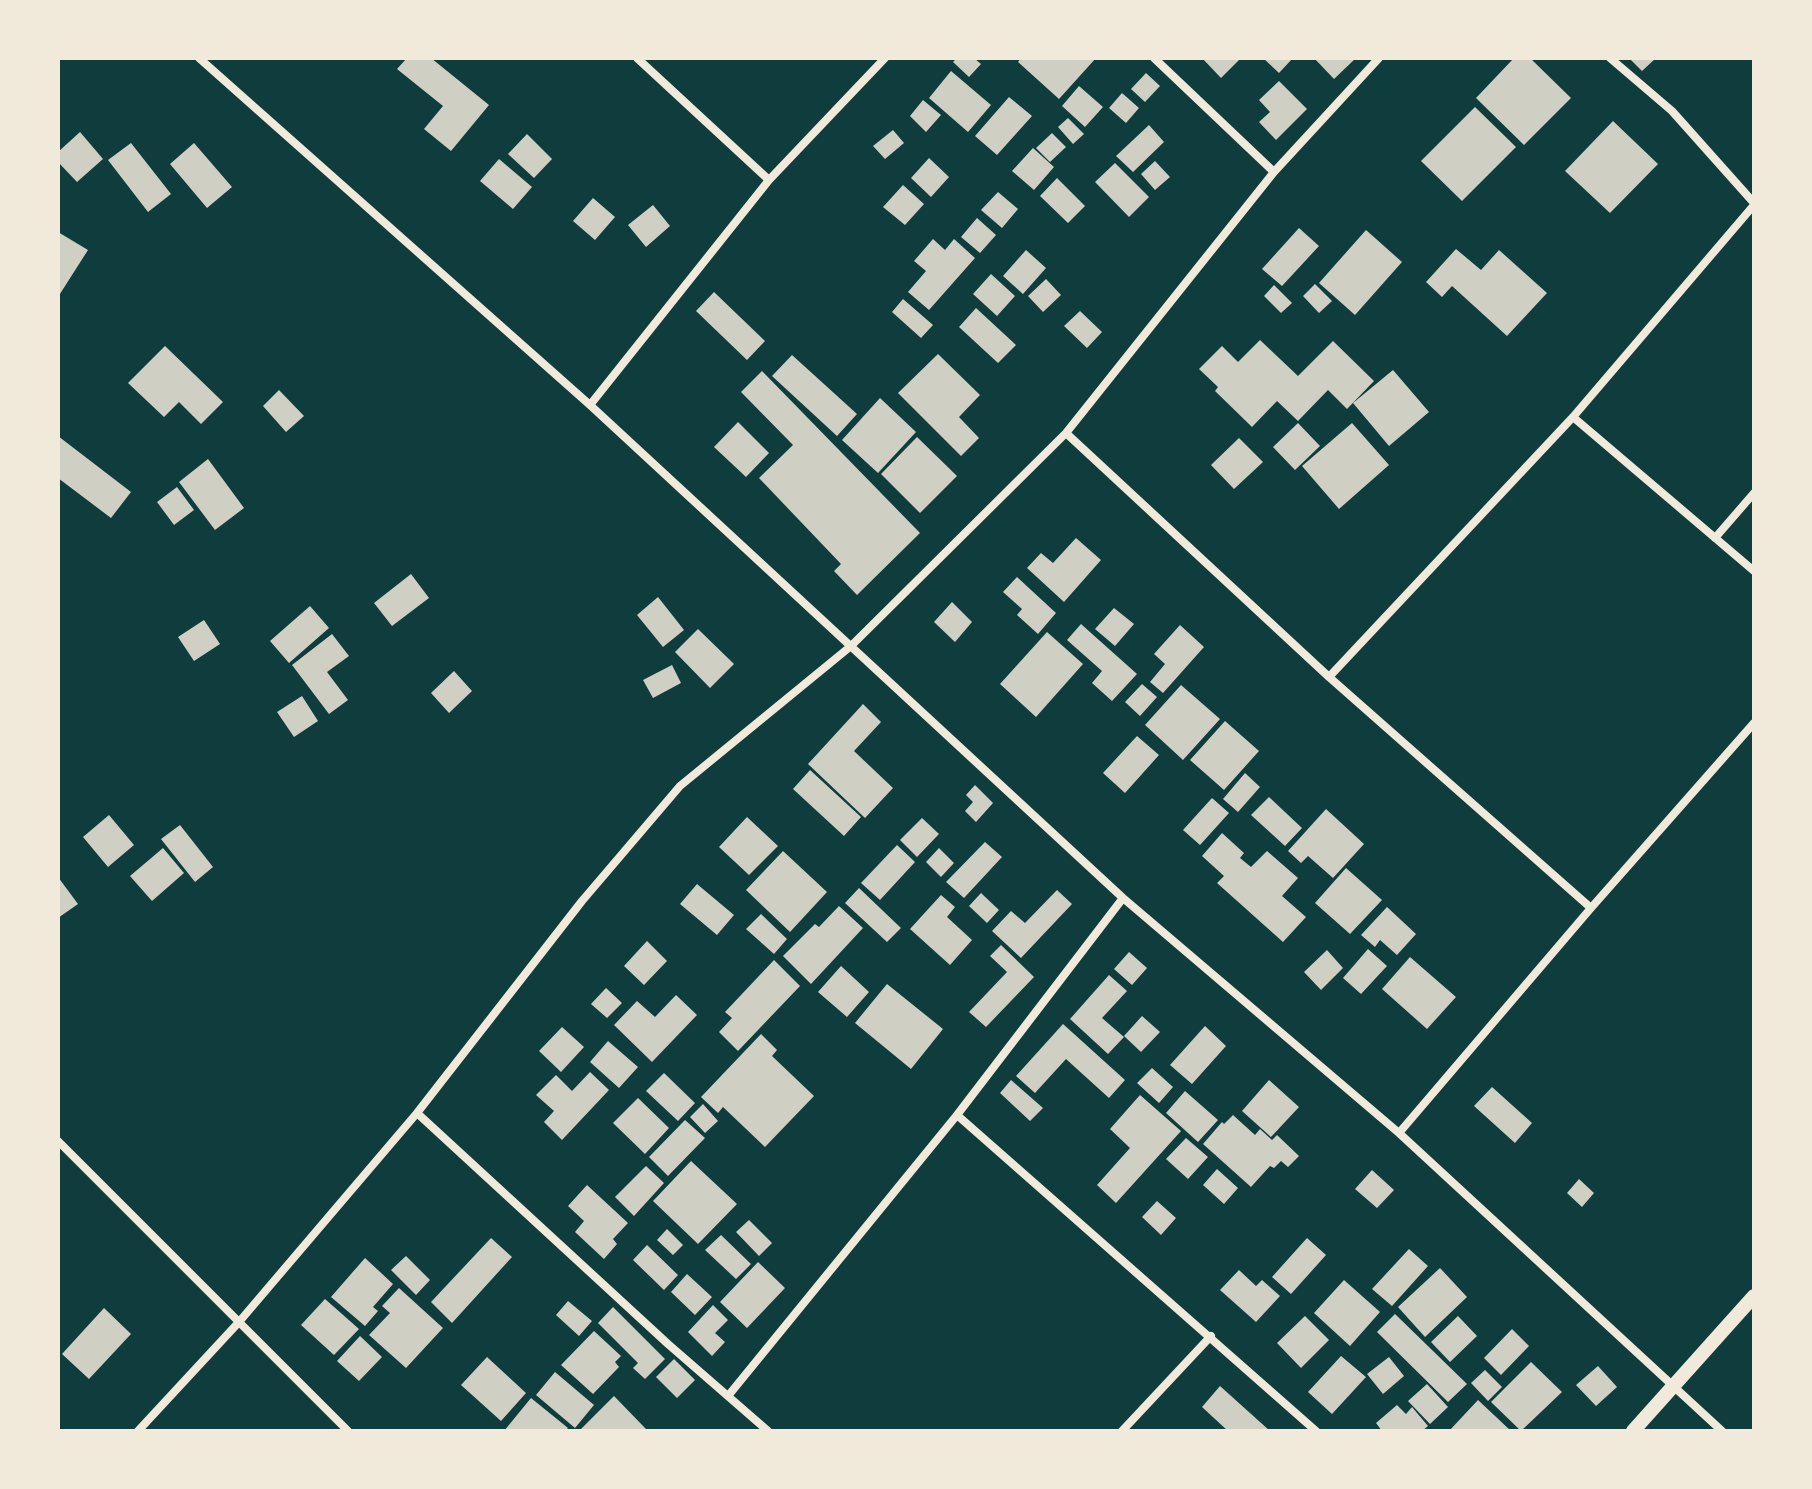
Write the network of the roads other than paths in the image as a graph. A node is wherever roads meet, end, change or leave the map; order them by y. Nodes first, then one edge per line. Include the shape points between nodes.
1 (199, 58) edge
2 (637, 58) edge
3 (885, 58) edge
4 (1154, 58) edge
5 (1379, 58) edge
6 (1610, 58) edge
7 (1274, 172) junction
8 (769, 180) junction
9 (1754, 204) edge
10 (590, 405) junction
11 (1573, 417) junction
12 (1066, 433) junction
13 (1754, 493) edge
14 (1715, 538) junction
15 (1754, 571) edge
16 (851, 646) junction
17 (1329, 677) junction
18 (1754, 723) edge
19 (1123, 898) junction
20 (1591, 908) junction
21 (417, 1113) junction
22 (957, 1115) junction
23 (1399, 1133) junction
24 (58, 1141) edge
25 (1754, 1296) edge
26 (239, 1322) junction
27 (1211, 1336) junction
28 (1673, 1386) junction
29 (728, 1396) junction
30 (138, 1431) edge
31 (348, 1431) edge
32 (768, 1431) edge
33 (1122, 1431) edge
34 (1316, 1431) edge
35 (1633, 1431) edge
36 (1722, 1431) edge

1 - 10 street
2 - 8 street
3 - 8 street
4 - 7 street
5 - 7 street
6 - 9 street via 1672,111
7 - 12 street
8 - 10 street
9 - 11 street
10 - 16 street
11 - 14 street
11 - 17 street
12 - 16 street
12 - 17 street
13 - 14 street
14 - 15 street
16 - 19 street
16 - 21 street via 680,786 582,901
17 - 20 street
18 - 20 street
19 - 22 street
19 - 23 street
20 - 23 street
21 - 26 street
21 - 29 street
22 - 27 street
22 - 29 street
23 - 28 street
24 - 26 street
25 - 28 street
26 - 30 street
26 - 31 street
27 - 33 street
27 - 34 street
28 - 35 street
28 - 36 street
29 - 32 street

